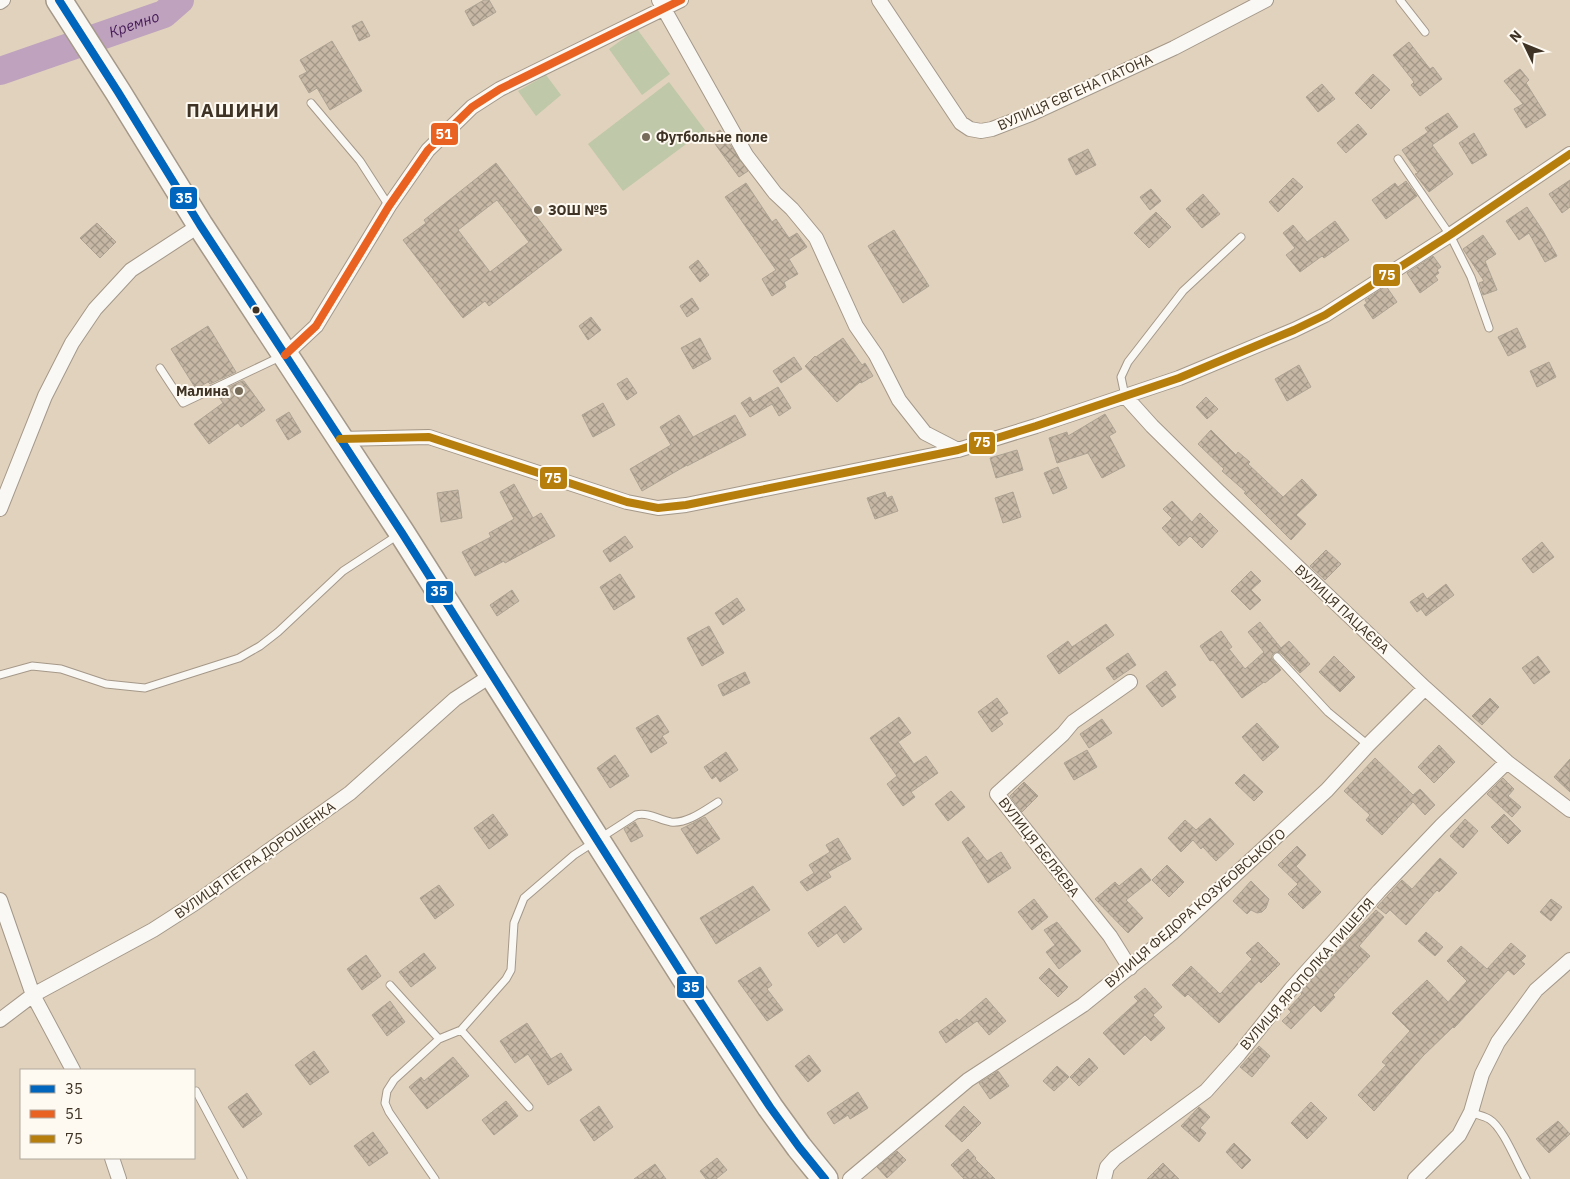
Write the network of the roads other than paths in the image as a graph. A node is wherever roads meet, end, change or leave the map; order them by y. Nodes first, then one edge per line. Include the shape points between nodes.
1 (681, 0) edge
2 (879, 0) edge
3 (1266, 0) edge
4 (1400, 0) edge
5 (662, 4) edge
6 (63, 6) edge
7 (1425, 32) dead end
8 (311, 103) dead end
9 (1570, 154) edge
10 (1398, 159) dead end
11 (389, 206) junction
12 (200, 225) junction
13 (1450, 235) junction
14 (1241, 237) dead end
15 (1489, 328) dead end
16 (285, 355) junction
17 (160, 368) dead end
18 (1125, 396) junction
19 (340, 439) junction
20 (958, 450) junction
21 (0, 508) edge
22 (402, 533) junction
23 (1276, 657) dead end
24 (0, 675) edge
25 (492, 675) junction
26 (1130, 682) dead end
27 (1425, 688) junction
28 (1368, 745) junction
29 (1508, 762) junction
30 (718, 802) dead end
31 (1570, 810) edge
32 (597, 839) junction
33 (0, 900) edge
34 (1570, 960) edge
35 (1130, 968) junction
36 (390, 985) dead end
37 (34, 995) junction
38 (0, 1020) edge
39 (461, 1030) junction
40 (439, 1039) junction
41 (72, 1069) edge
42 (196, 1090) dead end
43 (529, 1107) dead end
44 (1471, 1112) junction
45 (112, 1159) edge
46 (119, 1179) edge
47 (243, 1179) edge
48 (435, 1179) edge
49 (825, 1179) edge
50 (850, 1179) edge
51 (1104, 1179) edge
52 (1415, 1179) edge
53 (1526, 1179) edge

1 - 5 street
2 - 3 street, ВУЛИЦЯ ЄВГЕНА ПАТОНА via 961,123 970,129 980,130 992,129 1031,114 1174,48
4 - 7 lane
5 - 11 street via 472,107 428,150
5 - 20 street via 746,155 816,238 856,326 876,355 899,400 925,433
6 - 12 highway
8 - 11 lane via 360,161
9 - 13 street
10 - 13 lane
11 - 16 street via 316,326
12 - 16 highway
12 - 21 street via 131,270 95,308 72,343 45,396
13 - 15 lane via 1471,277
13 - 18 street via 1325,315 1179,378
14 - 18 lane via 1183,291 1128,362 1121,377
16 - 17 lane via 183,403
16 - 19 highway
18 - 20 street
18 - 27 street, ВУЛИЦЯ ПАЦАЄВА via 1218,491
19 - 20 street via 429,438 627,502 658,508
19 - 22 highway
22 - 24 lane via 343,571 278,632 238,658 145,688 106,684 61,669 32,666
22 - 25 highway
23 - 28 lane via 1328,712
25 - 32 highway
25 - 37 street, ВУЛИЦЯ ПЕТРА ДОРОШЕНКА via 455,699 350,793 195,903 153,930
26 - 35 street, ВУЛИЦЯ БЄЛЯЄВА via 1073,722 997,794 1110,936
27 - 28 street, ВУЛИЦЯ ФЕДОРА КОЗУБОВСЬКОГО
27 - 29 street, ВУЛИЦЯ ПАЦАЄВА
28 - 35 street, ВУЛИЦЯ ФЕДОРА КОЗУБОВСЬКОГО via 1327,790
29 - 31 street, ВУЛИЦЯ ПАЦАЄВА
29 - 51 street, ВУЛИЦЯ ЯРОПОЛКА ПИШЕЛЯ via 1379,891 1206,1091 1115,1158 1107,1167
30 - 32 lane via 680,822 646,814 636,815
32 - 39 lane via 524,898 514,922 511,970
32 - 49 highway via 770,1107
33 - 37 street
34 - 44 street via 1536,990 1498,1042 1482,1074
35 - 50 street, ВУЛИЦЯ ФЕДОРА КОЗУБОВСЬКОГО via 1084,1005 968,1080
36 - 40 lane
37 - 38 street, ВУЛИЦЯ ПЕТРА ДОРОШЕНКА
37 - 41 street
39 - 40 lane
39 - 43 lane
40 - 48 lane via 394,1080 387,1091 385,1103
42 - 47 lane
44 - 52 street via 1459,1134
44 - 53 lane via 1491,1120 1505,1136
45 - 46 street

